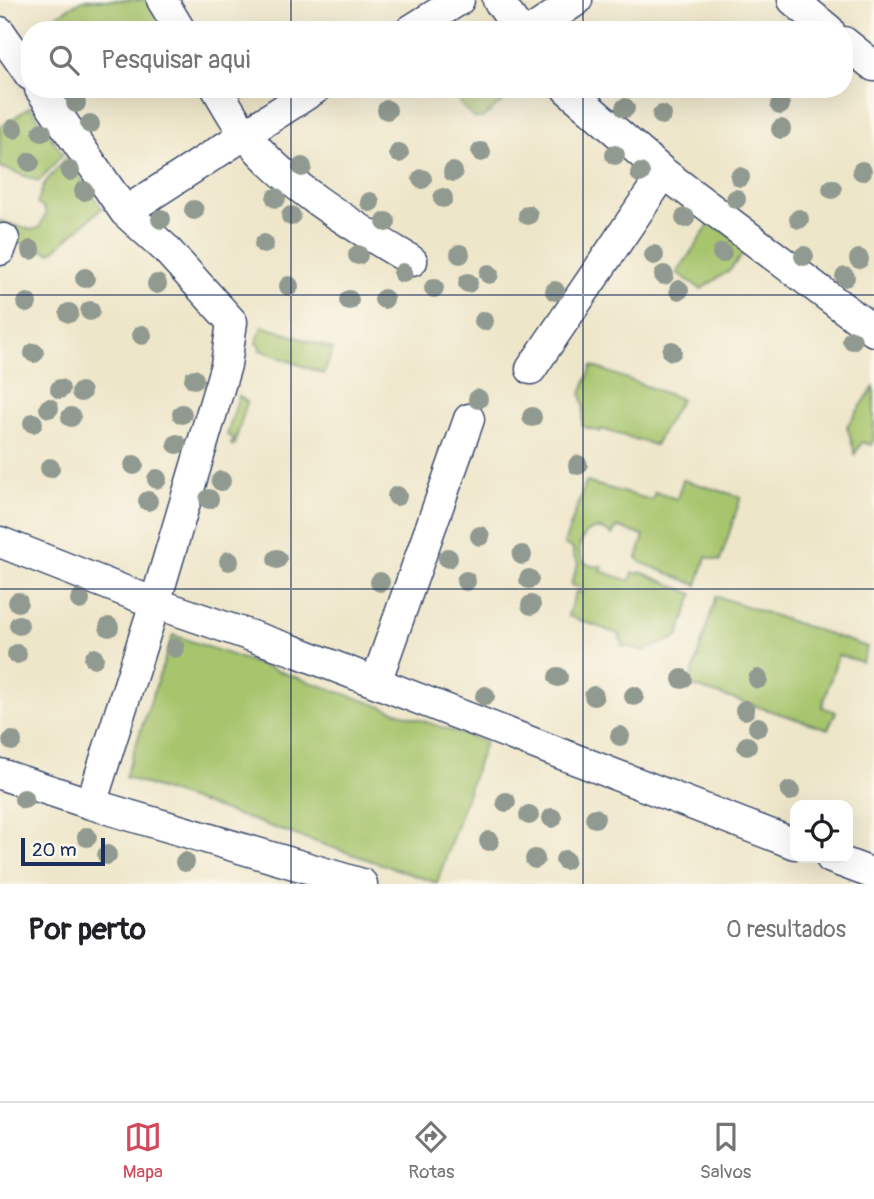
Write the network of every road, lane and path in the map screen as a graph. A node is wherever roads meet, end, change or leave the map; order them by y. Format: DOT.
graph roads {
  1 [pos="162,0"];
  2 [pos="459,0"];
  3 [pos="498,0"];
  4 [pos="577,0"];
  5 [pos="793,0"];
  6 [pos="175,21"];
  7 [pos="425,21"];
  8 [pos="513,21"];
  9 [pos="546,21"];
  10 [pos="818,21"];
  11 [pos="0,32"];
  12 [pos="853,49"];
  13 [pos="21,62"];
  14 [pos="874,66"];
  15 [pos="46,98"];
  16 [pos="223,98"];
  17 [pos="300,98"];
  18 [pos="577,98"];
  19 [pos="244,133"];
  20 [pos="664,173"];
  21 [pos="125,212"];
  22 [pos="412,261"];
  23 [pos="874,331"];
  24 [pos="531,369"];
  25 [pos="469,419"];
  26 [pos="0,542"];
  27 [pos="155,603"];
  28 [pos="376,682"];
  29 [pos="0,774"];
  30 [pos="91,804"];
  31 [pos="790,842"];
  32 [pos="844,863"];
  33 [pos="874,874"];
  34 [pos="362,884"];
  1 -- 6 [label="street"];
  2 -- 7 [label="street"];
  3 -- 8 [label="street"];
  4 -- 9 [label="street"];
  5 -- 10 [label="street"];
  11 -- 13 [label="street"];
  12 -- 14 [label="street"];
  15 -- 21 [label="street"];
  16 -- 19 [label="street"];
  17 -- 19 [label="street"];
  18 -- 20 [label="street"];
  19 -- 21 [label="street"];
  19 -- 22 [label="street"];
  20 -- 23 [label="street"];
  20 -- 24 [label="street"];
  21 -- 27 [label="street"];
  25 -- 28 [label="street"];
  26 -- 27 [label="street"];
  27 -- 28 [label="street"];
  27 -- 30 [label="street"];
  28 -- 31 [label="street"];
  29 -- 30 [label="street"];
  30 -- 34 [label="street"];
  32 -- 33 [label="street"];
}
